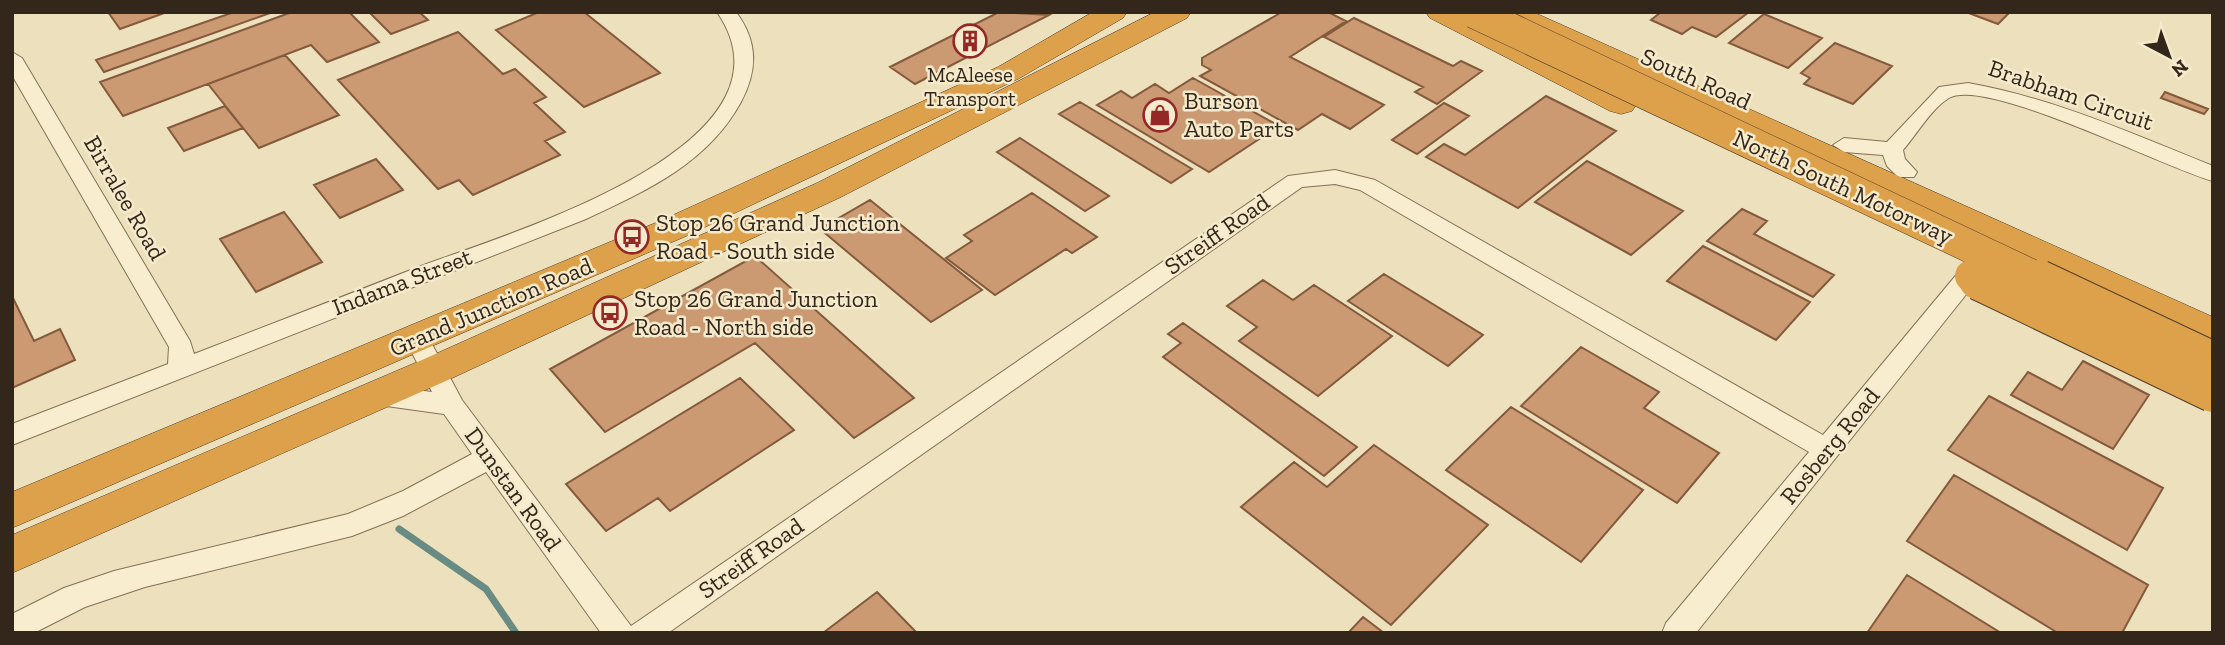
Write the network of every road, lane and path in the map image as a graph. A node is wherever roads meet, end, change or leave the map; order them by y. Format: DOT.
graph roads {
  1 [pos="726,12"];
  2 [pos="1113,12"];
  3 [pos="1177,12"];
  4 [pos="1440,12"];
  5 [pos="1474,12"];
  6 [pos="1510,12"];
  7 [pos="1547,12"];
  8 [pos="12,58"];
  9 [pos="1621,105"];
  10 [pos="1899,160"];
  11 [pos="2213,174"];
  12 [pos="1982,259"];
  13 [pos="2213,310"];
  14 [pos="2213,333"];
  15 [pos="426,355"];
  16 [pos="2213,362"];
  17 [pos="181,368"];
  18 [pos="2213,392"];
  19 [pos="379,395"];
  20 [pos="451,405"];
  21 [pos="12,435"];
  22 [pos="1827,450"];
  23 [pos="490,457"];
  24 [pos="12,511"];
  25 [pos="12,555"];
  26 [pos="12,629"];
  27 [pos="619,633"];
  28 [pos="643,633"];
  29 [pos="1677,633"];
  1 -- 17 [label="street, Indama Street"];
  2 -- 15 [label="highway, Grand Junction Road"];
  3 -- 15 [label="highway, Grand Junction Road"];
  4 -- 9 [label="highway"];
  5 -- 16 [label="highway, North South Motorway, bridge"];
  6 -- 14 [label="highway, North South Motorway"];
  7 -- 10 [label="highway, South Road"];
  8 -- 17 [label="street, Birralee Road"];
  9 -- 18 [label="highway, bridge"];
  10 -- 11 [label="street, Brabham Circuit"];
  10 -- 13 [label="highway, South Road"];
  12 -- 22 [label="street, Rosberg Road"];
  15 -- 19 [label="highway, Grand Junction Road"];
  15 -- 20 [label="street, Dunstan Road"];
  15 -- 24 [label="highway, Grand Junction Road"];
  17 -- 21 [label="street, Indama Street"];
  19 -- 20 [label="street, Grand Junction Road"];
  19 -- 25 [label="highway, Grand Junction Road"];
  20 -- 23 [label="street, Dunstan Road"];
  22 -- 28 [label="street, Streiff Road"];
  22 -- 29 [label="street, Rosberg Road"];
  23 -- 26 [label="street"];
  23 -- 27 [label="street, Dunstan Road"];
}
